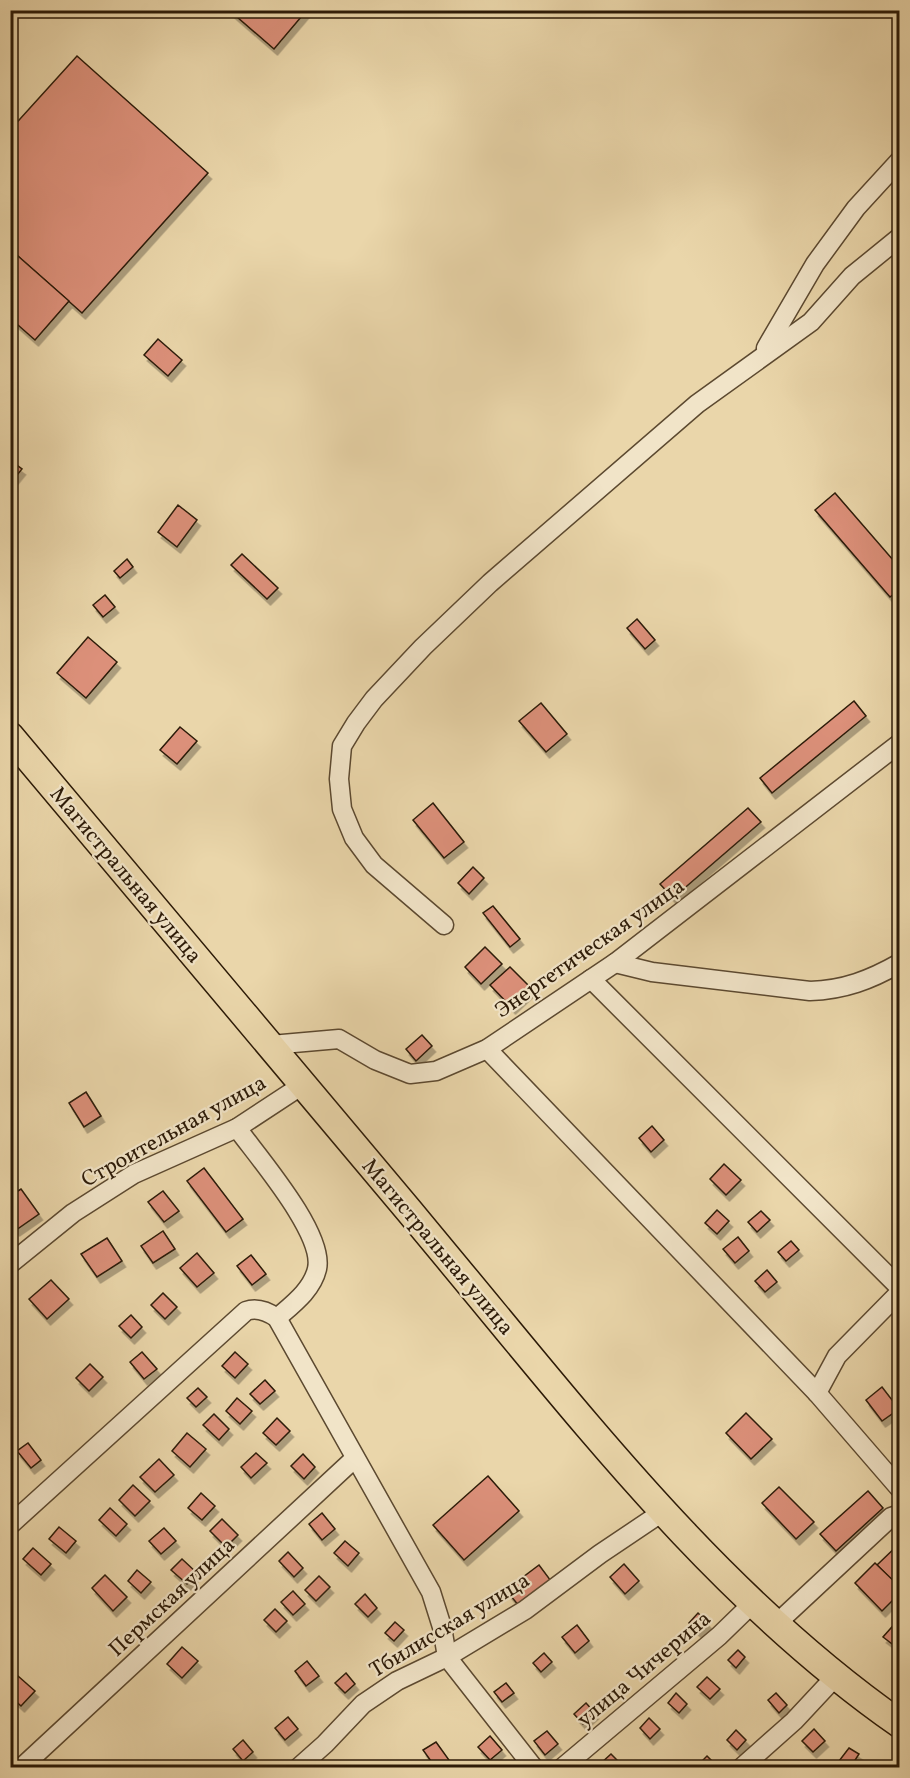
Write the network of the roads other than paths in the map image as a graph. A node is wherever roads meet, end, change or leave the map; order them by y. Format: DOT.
graph roads {
  1 [pos="900,160"];
  2 [pos="900,237"];
  3 [pos="762,354"];
  4 [pos="10,736"];
  5 [pos="899,745"];
  6 [pos="444,925"];
  7 [pos="615,963"];
  8 [pos="900,963"];
  9 [pos="591,980"];
  10 [pos="271,1045"];
  11 [pos="487,1049"];
  12 [pos="304,1084"];
  13 [pos="237,1128"];
  14 [pos="10,1264"];
  15 [pos="900,1290"];
  16 [pos="277,1318"];
  17 [pos="817,1393"];
  18 [pos="354,1459"];
  19 [pos="900,1489"];
  20 [pos="664,1511"];
  21 [pos="900,1514"];
  22 [pos="10,1525"];
  23 [pos="753,1603"];
  24 [pos="775,1625"];
  25 [pos="447,1657"];
  26 [pos="836,1676"];
  27 [pos="900,1724"];
  28 [pos="21,1767"];
  29 [pos="298,1767"];
  30 [pos="534,1767"];
  31 [pos="562,1767"];
  32 [pos="741,1767"];
  1 -- 3 [label="street"];
  2 -- 3 [label="street"];
  3 -- 6 [label="street"];
  4 -- 10 [label="highway, Магистральная улица"];
  5 -- 7 [label="street, Энергетическая улица"];
  7 -- 8 [label="street"];
  7 -- 9 [label="street, Энергетическая улица"];
  9 -- 11 [label="street, Энергетическая улица"];
  9 -- 15 [label="street"];
  10 -- 11 [label="street, Энергетическая улица"];
  10 -- 12 [label="highway, Магистральная улица"];
  11 -- 17 [label="street"];
  12 -- 13 [label="street, Строительная улица"];
  12 -- 20 [label="highway, Магистральная улица"];
  13 -- 14 [label="street, Строительная улица"];
  13 -- 16 [label="street"];
  15 -- 17 [label="street"];
  16 -- 18 [label="street"];
  16 -- 22 [label="street"];
  17 -- 19 [label="street"];
  18 -- 25 [label="street"];
  18 -- 28 [label="street, Пермская улица"];
  20 -- 23 [label="highway, Магистральная улица"];
  20 -- 25 [label="street, Тбилисская улица"];
  21 -- 24 [label="street"];
  23 -- 24 [label="highway, Магистральная улица"];
  23 -- 31 [label="street, улица Чичерина"];
  24 -- 26 [label="highway, Магистральная улица"];
  25 -- 29 [label="street, Тбилисская улица"];
  25 -- 30 [label="street"];
  26 -- 27 [label="highway, Магистральная улица"];
  26 -- 32 [label="street"];
}
